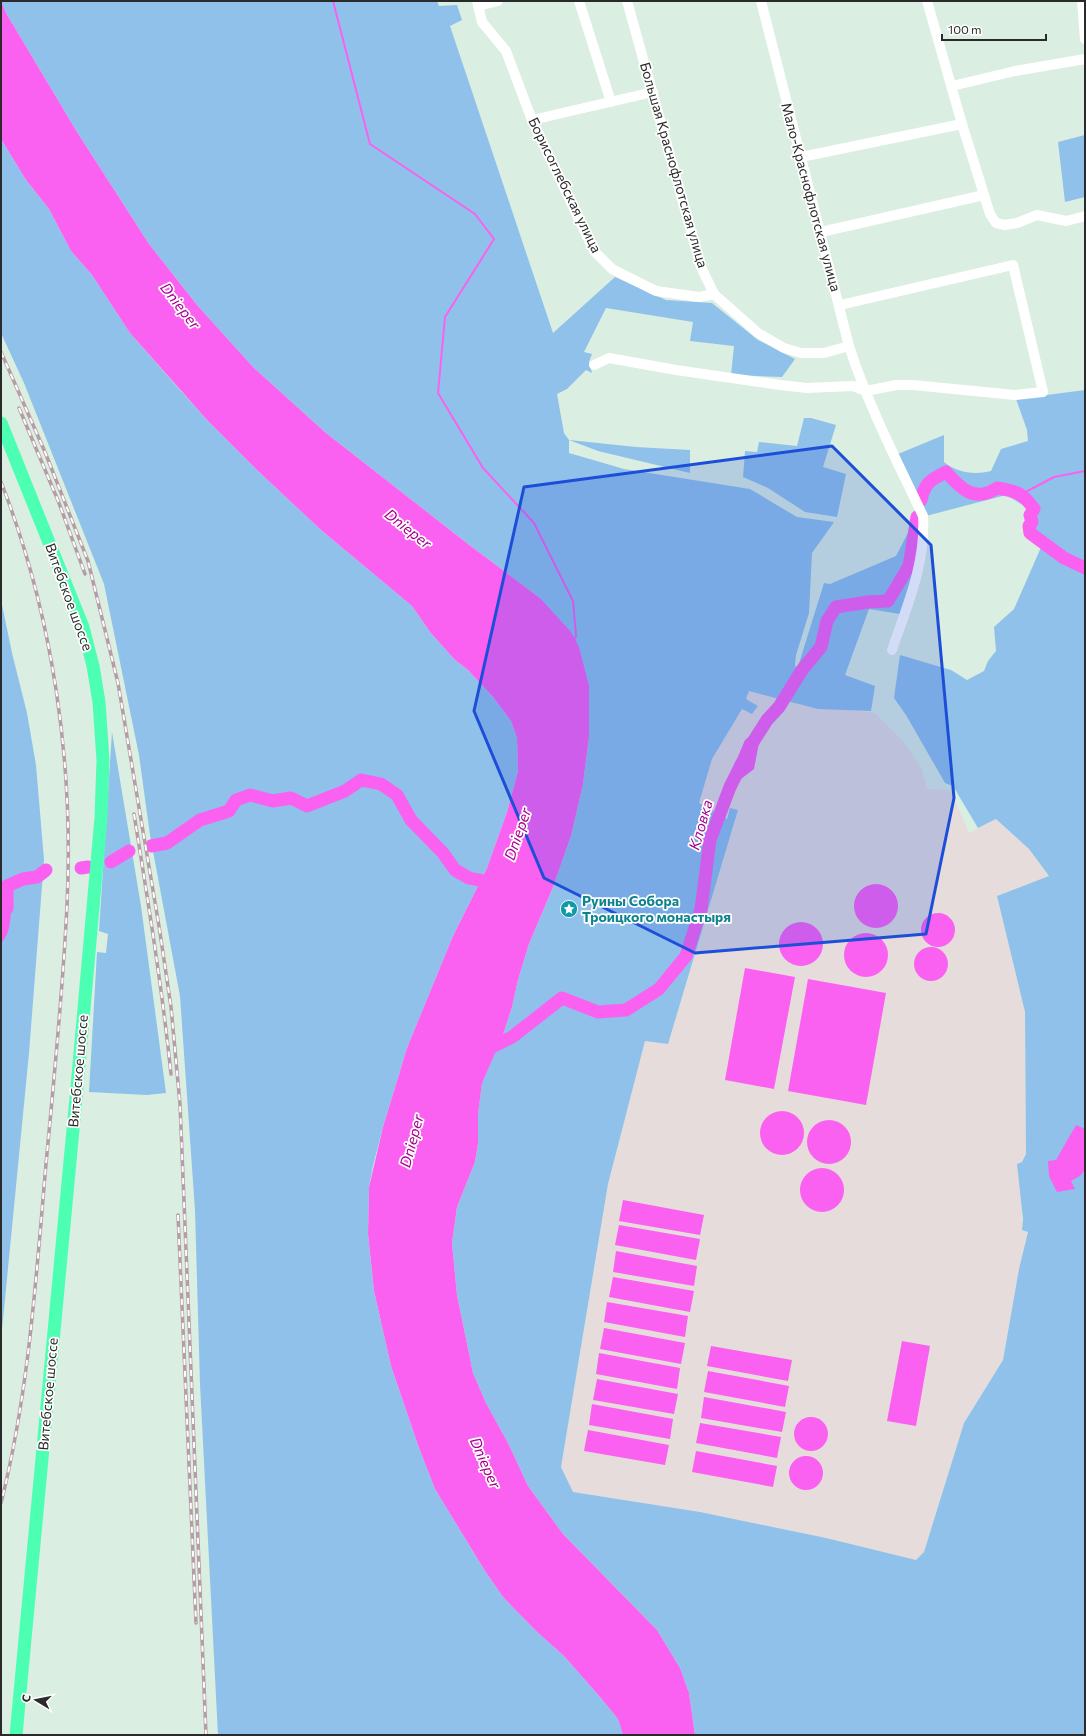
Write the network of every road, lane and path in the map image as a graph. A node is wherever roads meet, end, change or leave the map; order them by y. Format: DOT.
graph roads {
  1 [pos="498,1"];
  2 [pos="579,1"];
  3 [pos="626,1"];
  4 [pos="761,1"];
  5 [pos="927,1"];
  6 [pos="1082,1"];
  7 [pos="478,3"];
  8 [pos="1085,39"];
  9 [pos="1085,59"];
  10 [pos="952,86"];
  11 [pos="653,92"];
  12 [pos="611,102"];
  13 [pos="532,120"];
  14 [pos="962,124"];
  15 [pos="801,157"];
  16 [pos="984,195"];
  17 [pos="1085,216"];
  18 [pos="821,232"];
  19 [pos="714,294"];
  20 [pos="840,305"];
  21 [pos="849,346"];
  22 [pos="594,365"];
  23 [pos="866,391"];
  24 [pos="1,423"];
  25 [pos="892,650"];
  26 [pos="16,1735"];
  1 -- 7 [label="street"];
  2 -- 12 [label="street"];
  3 -- 11 [label="street, Большая Краснофлотская улица"];
  4 -- 15 [label="street, Мало-Краснофлотская улица"];
  5 -- 10 [label="street"];
  6 -- 8 [label="street"];
  7 -- 13 [label="street, Борисоглебская улица"];
  9 -- 10 [label="street"];
  10 -- 14 [label="street"];
  11 -- 12 [label="street"];
  11 -- 19 [label="street, Большая Краснофлотская улица"];
  12 -- 13 [label="street"];
  13 -- 19 [label="street, Борисоглебская улица"];
  14 -- 15 [label="street"];
  14 -- 16 [label="street"];
  15 -- 18 [label="street, Мало-Краснофлотская улица"];
  16 -- 17 [label="street"];
  16 -- 18 [label="street"];
  18 -- 20 [label="street, Мало-Краснофлотская улица"];
  19 -- 21 [label="street, Большая Краснофлотская улица"];
  20 -- 21 [label="street, Мало-Краснофлотская улица"];
  20 -- 23 [label="street"];
  21 -- 23 [label="street, Мало-Краснофлотская улица"];
  22 -- 23 [label="street"];
  23 -- 25 [label="street, Мало-Краснофлотская улица"];
  24 -- 26 [label="main road, Витебское шоссе"];
}
